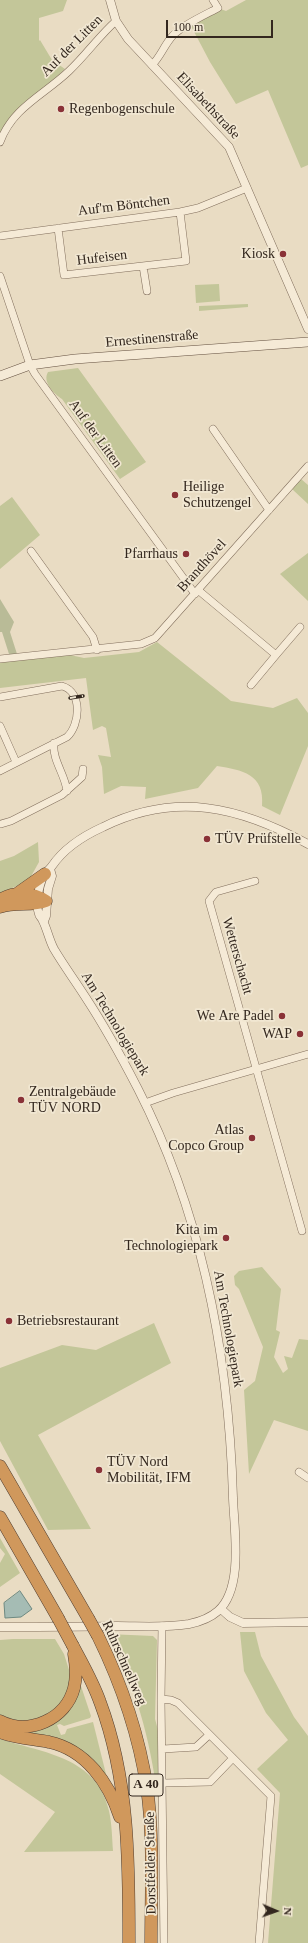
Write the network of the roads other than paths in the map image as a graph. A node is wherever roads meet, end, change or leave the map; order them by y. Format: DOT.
graph roads {
  1 [pos="110,0"];
  2 [pos="213,0"];
  3 [pos="116,21"];
  4 [pos="152,65"];
  5 [pos="0,142"];
  6 [pos="247,188"];
  7 [pos="180,212"];
  8 [pos="58,228"];
  9 [pos="0,236"];
  10 [pos="143,266"];
  11 [pos="0,276"];
  12 [pos="147,291"];
  13 [pos="308,328"];
  14 [pos="308,342"];
  15 [pos="30,365"];
  16 [pos="0,376"];
  17 [pos="213,429"];
  18 [pos="308,466"];
  19 [pos="269,510"];
  20 [pos="31,552"];
  21 [pos="196,592"];
  22 [pos="300,628"];
  23 [pos="97,650"];
  24 [pos="276,655"];
  25 [pos="0,659"];
  26 [pos="251,685"];
  27 [pos="0,697"];
  28 [pos="0,728"];
  29 [pos="54,742"];
  30 [pos="16,762"];
  31 [pos="82,769"];
  32 [pos="0,771"];
  33 [pos="64,776"];
  34 [pos="78,780"];
  35 [pos="67,791"];
  36 [pos="0,825"];
  37 [pos="308,844"];
  38 [pos="47,871"];
  39 [pos="255,881"];
  40 [pos="18,893"];
  41 [pos="0,900"];
  42 [pos="41,900"];
  43 [pos="0,907"];
  44 [pos="308,1054"];
  45 [pos="256,1068"];
  46 [pos="145,1103"];
  47 [pos="302,1231"];
  48 [pos="0,1466"];
  49 [pos="299,1472"];
  50 [pos="308,1478"];
  51 [pos="0,1517"];
  52 [pos="221,1609"];
  53 [pos="308,1622"];
  54 [pos="162,1626"];
  55 [pos="0,1627"];
  56 [pos="73,1646"];
  57 [pos="161,1698"];
  58 [pos="0,1721"];
  59 [pos="0,1732"];
  60 [pos="209,1735"];
  61 [pos="163,1749"];
  62 [pos="233,1758"];
  63 [pos="163,1783"];
  64 [pos="128,1848"];
  65 [pos="129,1943"];
  66 [pos="151,1943"];
  67 [pos="164,1943"];
  68 [pos="258,1943"];
  1 -- 3 [label="street, Elisabethstraße"];
  2 -- 4 [label="street"];
  3 -- 4 [label="street, Elisabethstraße"];
  3 -- 5 [label="street, Auf der Litten"];
  4 -- 6 [label="street, Elisabethstraße"];
  6 -- 7 [label="street, Auf'm Böntchen"];
  6 -- 13 [label="street, Elisabethstraße"];
  7 -- 8 [label="street, Auf'm Böntchen"];
  7 -- 10 [label="street, Hufeisen"];
  8 -- 9 [label="street, Auf'm Böntchen"];
  8 -- 10 [label="street, Hufeisen"];
  10 -- 12 [label="street, Hufeisen"];
  11 -- 15 [label="street, Auf der Litten"];
  14 -- 15 [label="main road, Ernestinenstraße"];
  15 -- 16 [label="main road, Ernestinenstraße"];
  15 -- 21 [label="street, Auf der Litten"];
  17 -- 19 [label="street"];
  18 -- 19 [label="street, Brandhövel"];
  19 -- 21 [label="street, Brandhövel"];
  20 -- 23 [label="street"];
  21 -- 23 [label="street, Brandhövel"];
  21 -- 24 [label="street, Auf der Litten"];
  22 -- 24 [label="street"];
  23 -- 25 [label="street, Brandhövel"];
  24 -- 26 [label="street"];
  27 -- 29 [label="street"];
  28 -- 30 [label="street"];
  29 -- 30 [label="street"];
  29 -- 33 [label="street"];
  30 -- 32 [label="street"];
  31 -- 34 [label="street"];
  33 -- 34 [label="street"];
  33 -- 35 [label="street"];
  34 -- 35 [label="street"];
  35 -- 36 [label="street"];
  37 -- 38 [label="street, Am Technologiepark"];
  38 -- 40 [label="highway"];
  38 -- 42 [label="street, Am Technologiepark"];
  39 -- 45 [label="street, Wetterschacht"];
  40 -- 41 [label="highway"];
  40 -- 42 [label="highway"];
  42 -- 43 [label="highway"];
  42 -- 46 [label="street, Am Technologiepark"];
  44 -- 45 [label="street"];
  45 -- 46 [label="street"];
  45 -- 47 [label="street"];
  46 -- 52 [label="street, Am Technologiepark"];
  48 -- 66 [label="highway, Ruhrschnellweg / A 40, bridge"];
  49 -- 50 [label="street"];
  51 -- 56 [label="highway, A 40, bridge"];
  52 -- 53 [label="street"];
  52 -- 54 [label="street"];
  54 -- 55 [label="street"];
  54 -- 57 [label="street, Dorstfelder Straße"];
  56 -- 58 [label="highway"];
  56 -- 64 [label="highway, A 40"];
  57 -- 60 [label="street"];
  57 -- 61 [label="street, Dorstfelder Straße"];
  59 -- 64 [label="highway"];
  60 -- 61 [label="street"];
  60 -- 62 [label="street"];
  61 -- 63 [label="street, Dorstfelder Straße"];
  62 -- 63 [label="street"];
  62 -- 68 [label="street"];
  63 -- 67 [label="street, Dorstfelder Straße"];
  64 -- 65 [label="highway, A 40"];
}
